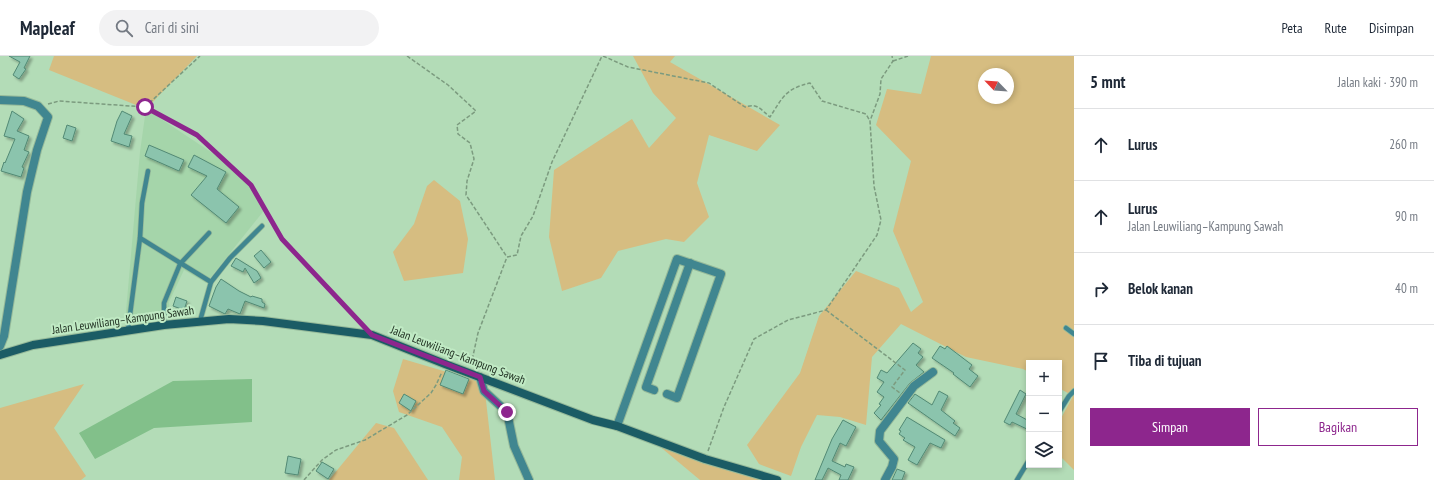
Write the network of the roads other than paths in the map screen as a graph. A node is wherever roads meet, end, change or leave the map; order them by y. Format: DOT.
graph roads {
  1 [pos="0,100"];
  2 [pos="148,171"];
  3 [pos="262,226"];
  4 [pos="209,233"];
  5 [pos="140,238"];
  6 [pos="690,263"];
  7 [pos="180,264"];
  8 [pos="211,282"];
  9 [pos="200,321"];
  10 [pos="164,325"];
  11 [pos="1066,328"];
  12 [pos="128,330"];
  13 [pos="1074,334"];
  14 [pos="2,335"];
  15 [pos="0,346"];
  16 [pos="0,355"];
  17 [pos="933,372"];
  18 [pos="480,377"];
  19 [pos="654,390"];
  20 [pos="1074,391"];
  21 [pos="667,394"];
  22 [pos="1062,407"];
  23 [pos="617,426"];
  24 [pos="1026,465"];
  25 [pos="529,480"];
  26 [pos="777,480"];
  27 [pos="884,480"];
  28 [pos="1017,480"];
  1 -- 14 [label="street"];
  2 -- 5 [label="lane"];
  3 -- 8 [label="lane"];
  4 -- 7 [label="lane"];
  5 -- 7 [label="lane"];
  5 -- 12 [label="lane"];
  6 -- 19 [label="street"];
  6 -- 21 [label="street"];
  6 -- 23 [label="street"];
  7 -- 8 [label="lane"];
  7 -- 10 [label="lane"];
  8 -- 9 [label="lane"];
  9 -- 10 [label="main road, Jalan Leuwiliang–Kampung Sawah"];
  9 -- 18 [label="main road, Jalan Leuwiliang–Kampung Sawah"];
  10 -- 12 [label="main road, Jalan Leuwiliang–Kampung Sawah"];
  11 -- 13 [label="lane"];
  12 -- 16 [label="main road, Jalan Leuwiliang–Kampung Sawah"];
  14 -- 15 [label="street"];
  17 -- 27 [label="street"];
  18 -- 23 [label="main road, Jalan Leuwiliang–Kampung Sawah"];
  18 -- 25 [label="street"];
  20 -- 22 [label="lane"];
  23 -- 26 [label="main road, Jalan Leuwiliang–Kampung Sawah"];
  24 -- 28 [label="lane"];
}
